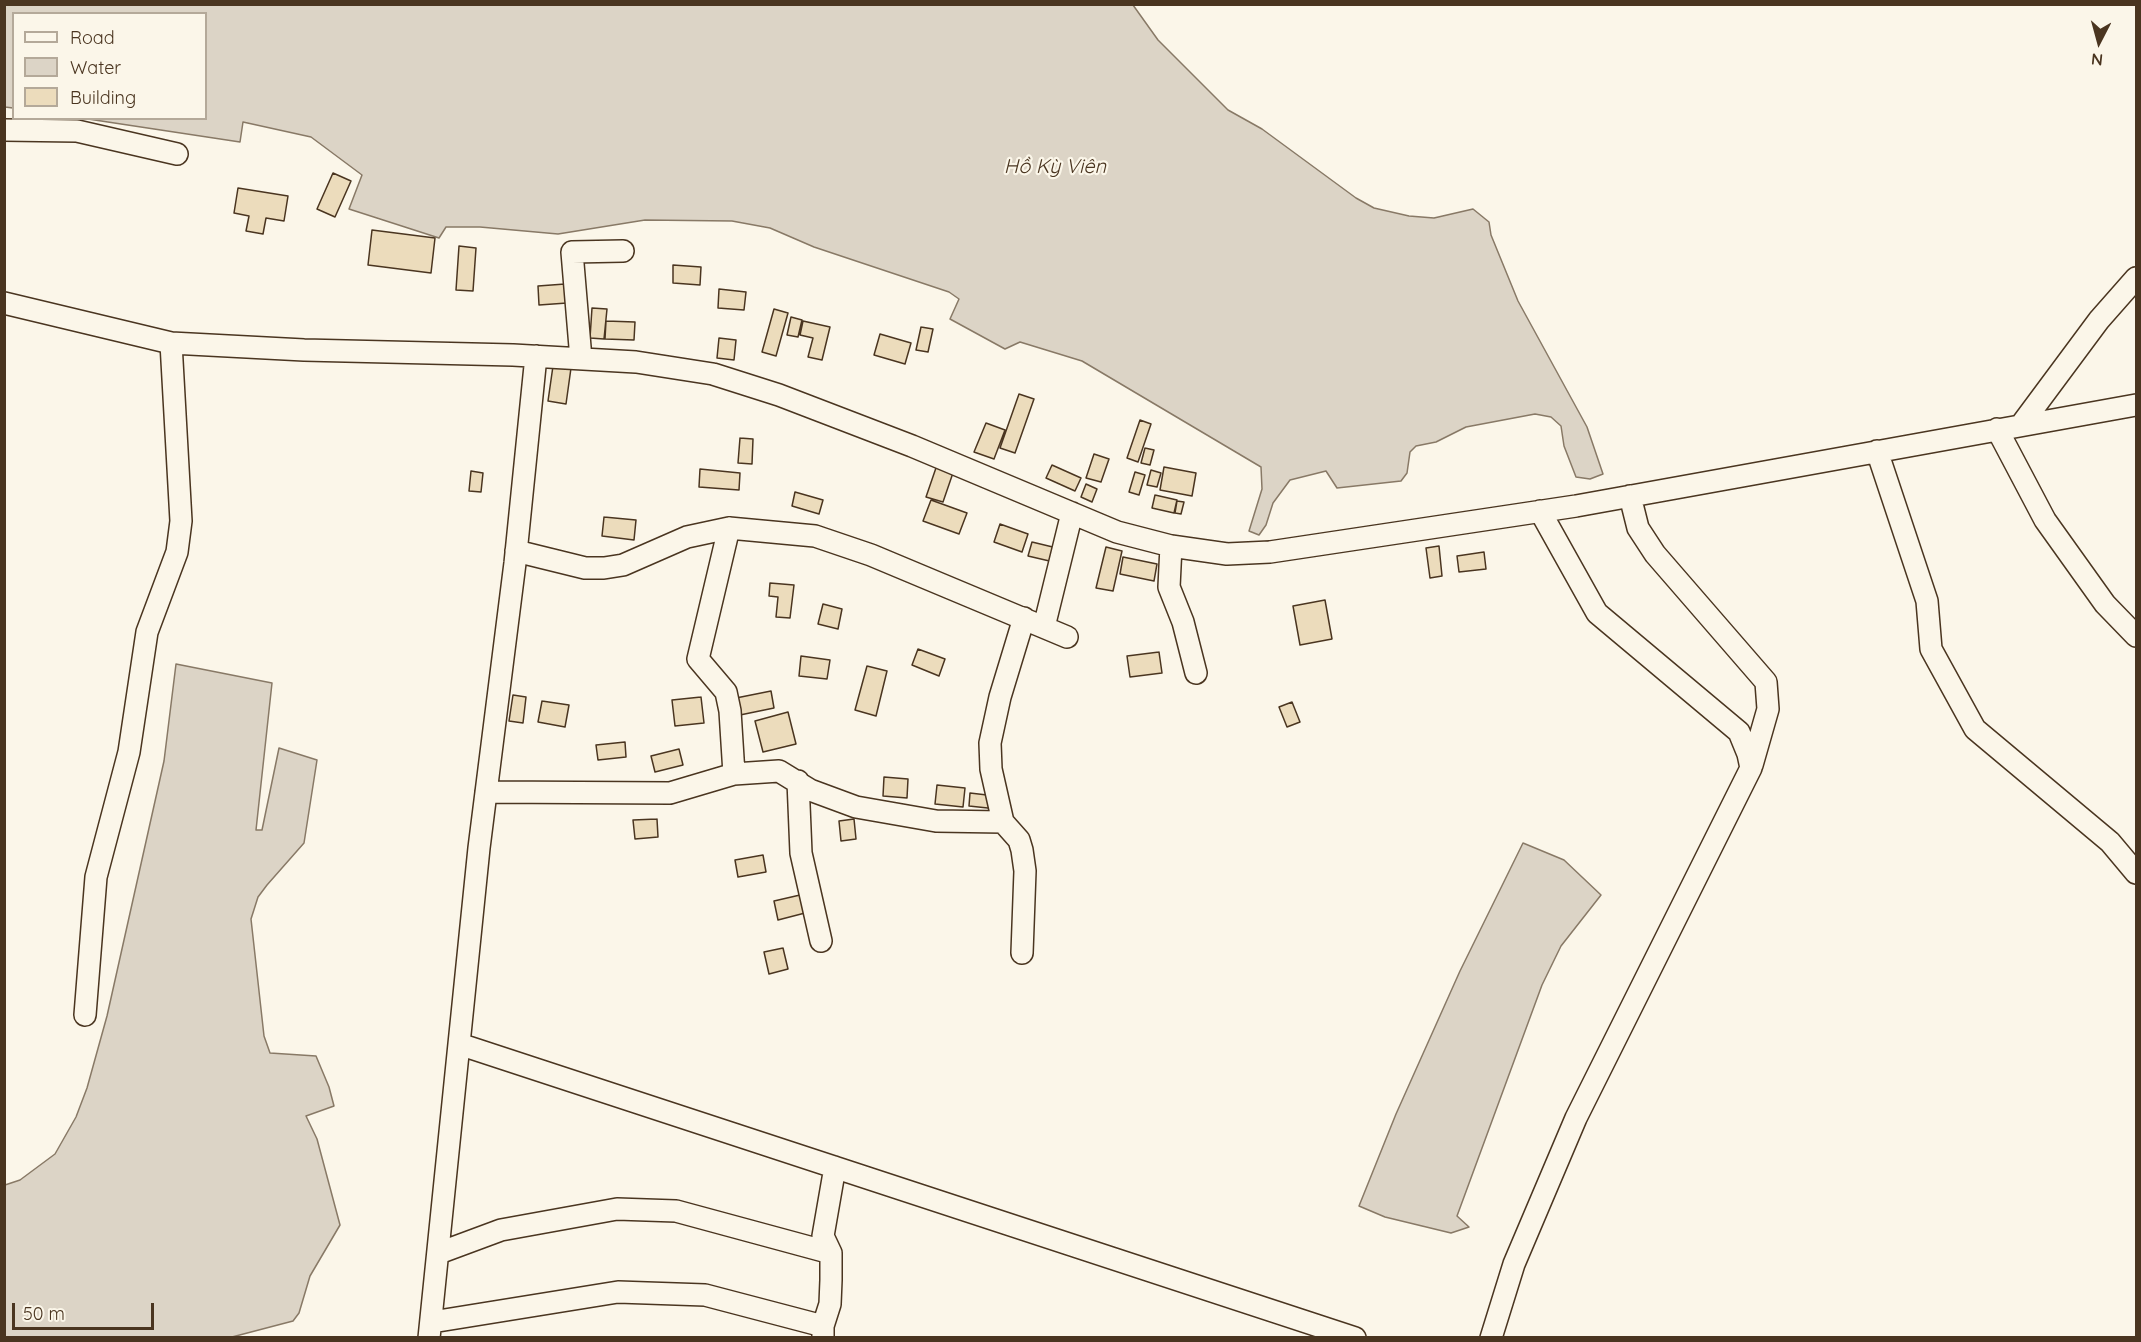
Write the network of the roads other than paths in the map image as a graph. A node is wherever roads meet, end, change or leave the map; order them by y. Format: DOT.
graph roads {
  1 [pos="4,130"];
  2 [pos="177,154"];
  3 [pos="623,251"];
  4 [pos="2136,278"];
  5 [pos="4,303"];
  6 [pos="171,343"];
  7 [pos="536,356"];
  8 [pos="581,359"];
  9 [pos="2136,405"];
  10 [pos="2021,425"];
  11 [pos="1997,429"];
  12 [pos="1877,451"];
  13 [pos="1630,496"];
  14 [pos="1540,511"];
  15 [pos="1072,513"];
  16 [pos="729,528"];
  17 [pos="1171,546"];
  18 [pos="516,551"];
  19 [pos="1024,618"];
  20 [pos="1044,627"];
  21 [pos="2136,636"];
  22 [pos="1067,637"];
  23 [pos="1196,673"];
  24 [pos="1751,768"];
  25 [pos="734,774"];
  26 [pos="798,781"];
  27 [pos="486,792"];
  28 [pos="1003,822"];
  29 [pos="2136,873"];
  30 [pos="821,941"];
  31 [pos="1022,953"];
  32 [pos="85,1015"];
  33 [pos="459,1044"];
  34 [pos="835,1167"];
  35 [pos="439,1252"];
  36 [pos="831,1253"];
  37 [pos="430,1330"];
  38 [pos="823,1332"];
  39 [pos="1355,1338"];
  40 [pos="1491,1338"];
  1 -- 2 [label="street"];
  3 -- 8 [label="street"];
  4 -- 10 [label="street"];
  5 -- 6 [label="street"];
  6 -- 7 [label="street"];
  6 -- 32 [label="street"];
  7 -- 8 [label="street"];
  7 -- 18 [label="street"];
  8 -- 15 [label="street"];
  9 -- 10 [label="street"];
  10 -- 11 [label="street"];
  11 -- 12 [label="street"];
  11 -- 21 [label="street"];
  12 -- 13 [label="street"];
  12 -- 29 [label="street"];
  13 -- 14 [label="street"];
  13 -- 24 [label="street"];
  14 -- 17 [label="street"];
  14 -- 24 [label="street"];
  15 -- 17 [label="street"];
  15 -- 20 [label="street"];
  16 -- 18 [label="street"];
  16 -- 19 [label="street"];
  16 -- 25 [label="street"];
  17 -- 23 [label="street"];
  18 -- 27 [label="street"];
  19 -- 20 [label="street"];
  19 -- 28 [label="street"];
  20 -- 22 [label="street"];
  24 -- 40 [label="street"];
  25 -- 26 [label="street"];
  25 -- 27 [label="street"];
  26 -- 28 [label="street"];
  26 -- 30 [label="street"];
  27 -- 33 [label="street"];
  28 -- 31 [label="street"];
  33 -- 34 [label="street"];
  33 -- 35 [label="street"];
  34 -- 36 [label="street"];
  34 -- 39 [label="street"];
  35 -- 36 [label="street"];
  35 -- 37 [label="street"];
  36 -- 38 [label="street"];
  37 -- 38 [label="street"];
}
